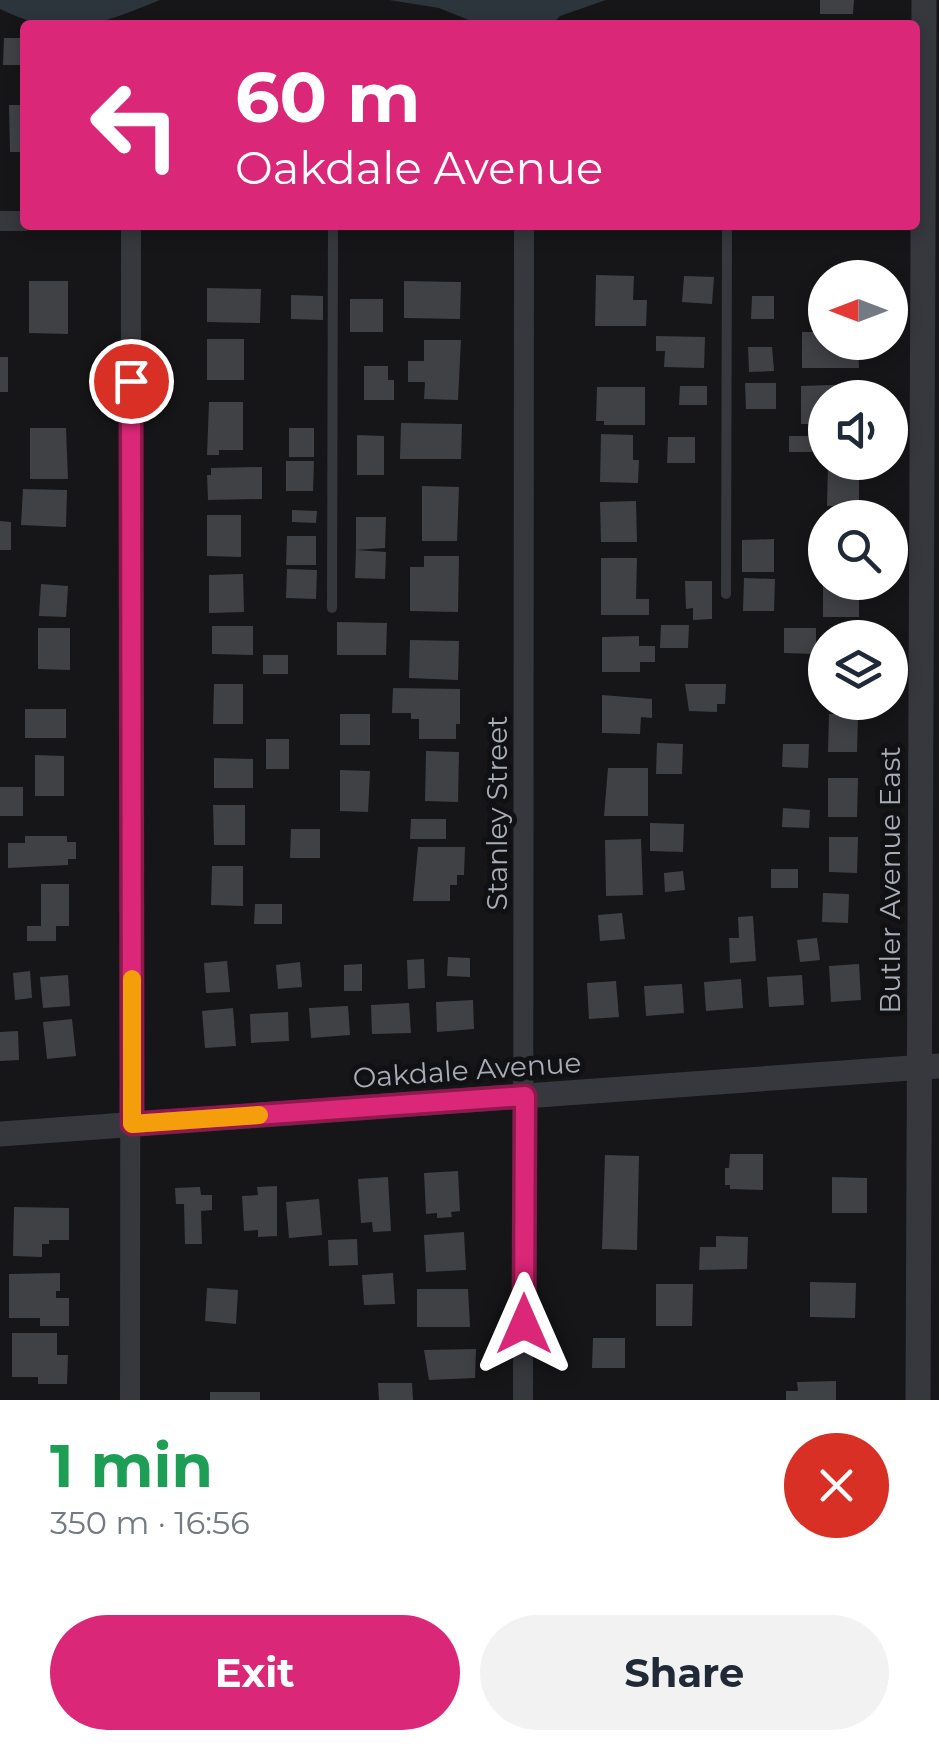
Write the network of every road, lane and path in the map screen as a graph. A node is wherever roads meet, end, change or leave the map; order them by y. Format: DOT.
graph roads {
  1 [pos="924,0"];
  2 [pos="920,178"];
  3 [pos="131,230"];
  4 [pos="334,230"];
  5 [pos="524,230"];
  6 [pos="727,230"];
  7 [pos="919,230"];
  8 [pos="726,594"];
  9 [pos="332,608"];
  10 [pos="929,1066"];
  11 [pos="525,1096"];
  12 [pos="132,1124"];
  13 [pos="0,1134"];
  14 [pos="130,1400"];
  15 [pos="523,1400"];
  16 [pos="918,1400"];
  1 -- 2 [label="street, Butler Avenue East"];
  3 -- 12 [label="street"];
  4 -- 9 [label="lane"];
  5 -- 11 [label="street, Stanley Street"];
  6 -- 8 [label="lane"];
  7 -- 10 [label="street, Butler Avenue East"];
  10 -- 11 [label="street, Oakdale Avenue"];
  10 -- 16 [label="street, Butler Avenue East"];
  11 -- 12 [label="street, Oakdale Avenue"];
  11 -- 15 [label="street, Stanley Street"];
  12 -- 13 [label="street, Oakdale Avenue"];
  12 -- 14 [label="street"];
}
